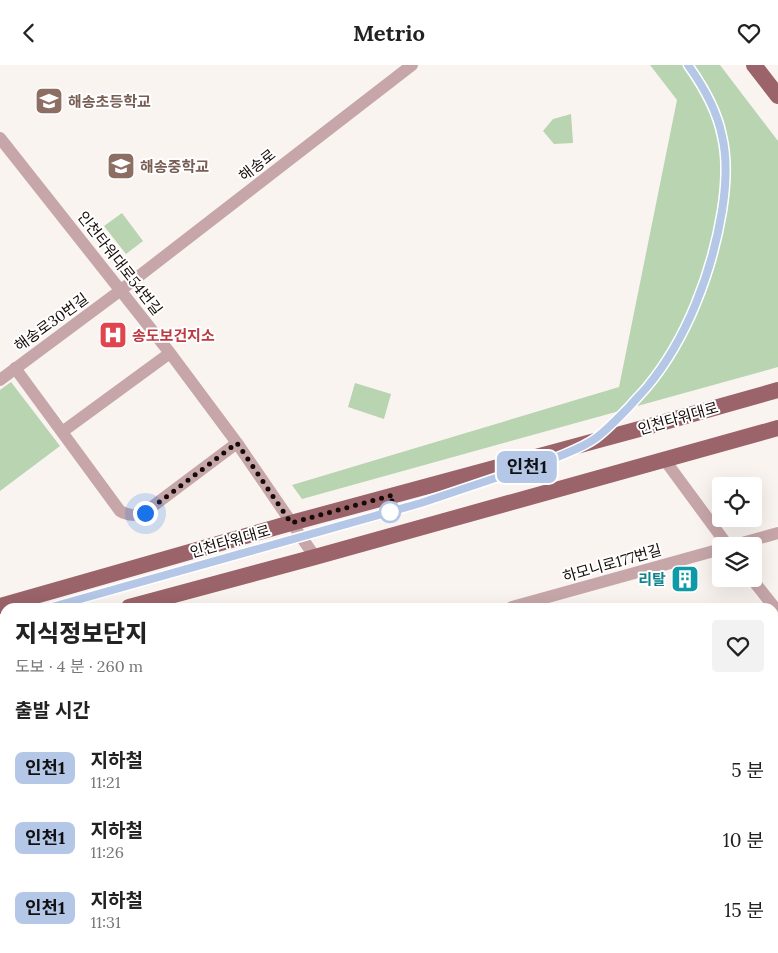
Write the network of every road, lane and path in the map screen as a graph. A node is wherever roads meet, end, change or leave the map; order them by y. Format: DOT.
graph roads {
  1 [pos="412,65"];
  2 [pos="754,65"];
  3 [pos="778,96"];
  4 [pos="0,138"];
  5 [pos="121,290"];
  6 [pos="170,353"];
  7 [pos="15,368"];
  8 [pos="0,380"];
  9 [pos="778,389"];
  10 [pos="778,427"];
  11 [pos="62,432"];
  12 [pos="237,443"];
  13 [pos="664,459"];
  14 [pos="291,523"];
  15 [pos="778,533"];
  16 [pos="722,537"];
  17 [pos="762,537"];
  18 [pos="712,551"];
  19 [pos="315,557"];
  20 [pos="758,587"];
  21 [pos="11,603"];
  22 [pos="144,603"];
  23 [pos="526,603"];
  24 [pos="771,603"];
  1 -- 5 [label="street, 해송로"];
  2 -- 3 [label="main road"];
  4 -- 5 [label="street, 인천타워대로54번길"];
  5 -- 6 [label="street, 인천타워대로54번길"];
  5 -- 7 [label="street, 해송로30번길"];
  6 -- 11 [label="street"];
  6 -- 12 [label="street, 인천타워대로54번길"];
  7 -- 8 [label="street, 해송로30번길"];
  7 -- 11 [label="street"];
  9 -- 14 [label="main road, 인천타워대로"];
  10 -- 13 [label="main road"];
  11 -- 12 [label="street"];
  12 -- 14 [label="street, 인천타워대로54번길"];
  13 -- 16 [label="street"];
  13 -- 19 [label="main road"];
  14 -- 19 [label="street, 인천타워대로54번길"];
  14 -- 21 [label="main road, 인천타워대로"];
  15 -- 17 [label="street"];
  18 -- 23 [label="street, 하모니로177번길"];
  19 -- 22 [label="main road"];
  20 -- 24 [label="street"];
}
